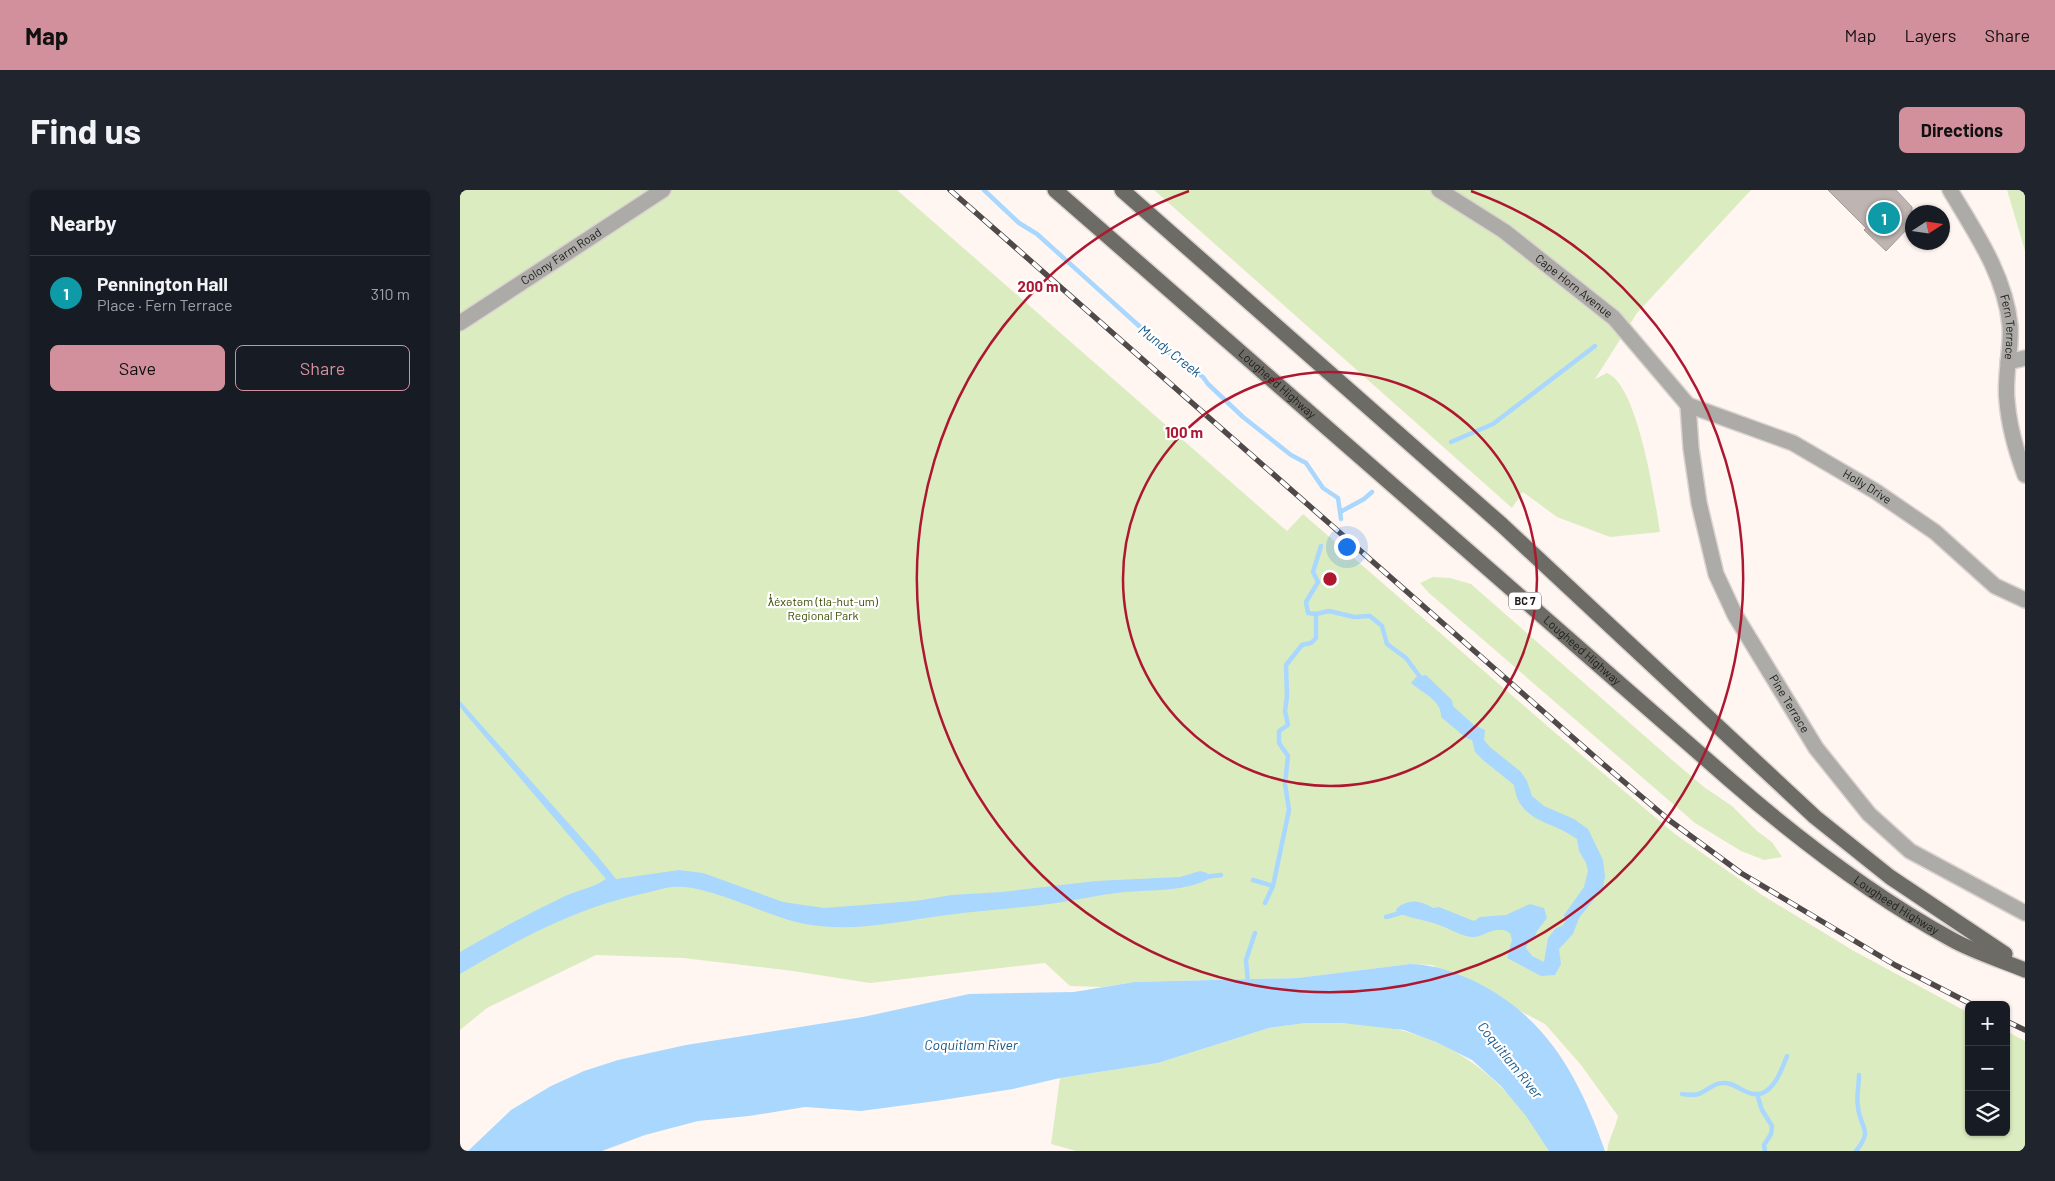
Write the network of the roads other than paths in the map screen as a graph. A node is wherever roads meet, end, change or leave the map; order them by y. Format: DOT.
graph roads {
  1 [pos="663,190"];
  2 [pos="1056,190"];
  3 [pos="1112,190"];
  4 [pos="1122,190"];
  5 [pos="1439,190"];
  6 [pos="1950,190"];
  7 [pos="1171,233"];
  8 [pos="460,323"];
  9 [pos="2025,358"];
  10 [pos="2008,362"];
  11 [pos="1688,405"];
  12 [pos="2025,475"];
  13 [pos="2025,600"];
  14 [pos="2025,913"];
  15 [pos="2025,968"];
  1 -- 8 [label="street, Colony Farm Road"];
  2 -- 15 [label="main road, Lougheed Highway / BC 7"];
  3 -- 7 [label="main road"];
  4 -- 7 [label="main road, Lougheed Highway / BC 7"];
  5 -- 11 [label="street, Cape Horn Avenue"];
  6 -- 10 [label="street, Fern Terrace"];
  7 -- 15 [label="main road, Lougheed Highway / BC 7"];
  9 -- 10 [label="street"];
  10 -- 12 [label="street, Fern Terrace"];
  11 -- 13 [label="street, Holly Drive"];
  11 -- 14 [label="street, Pine Terrace"];
}
